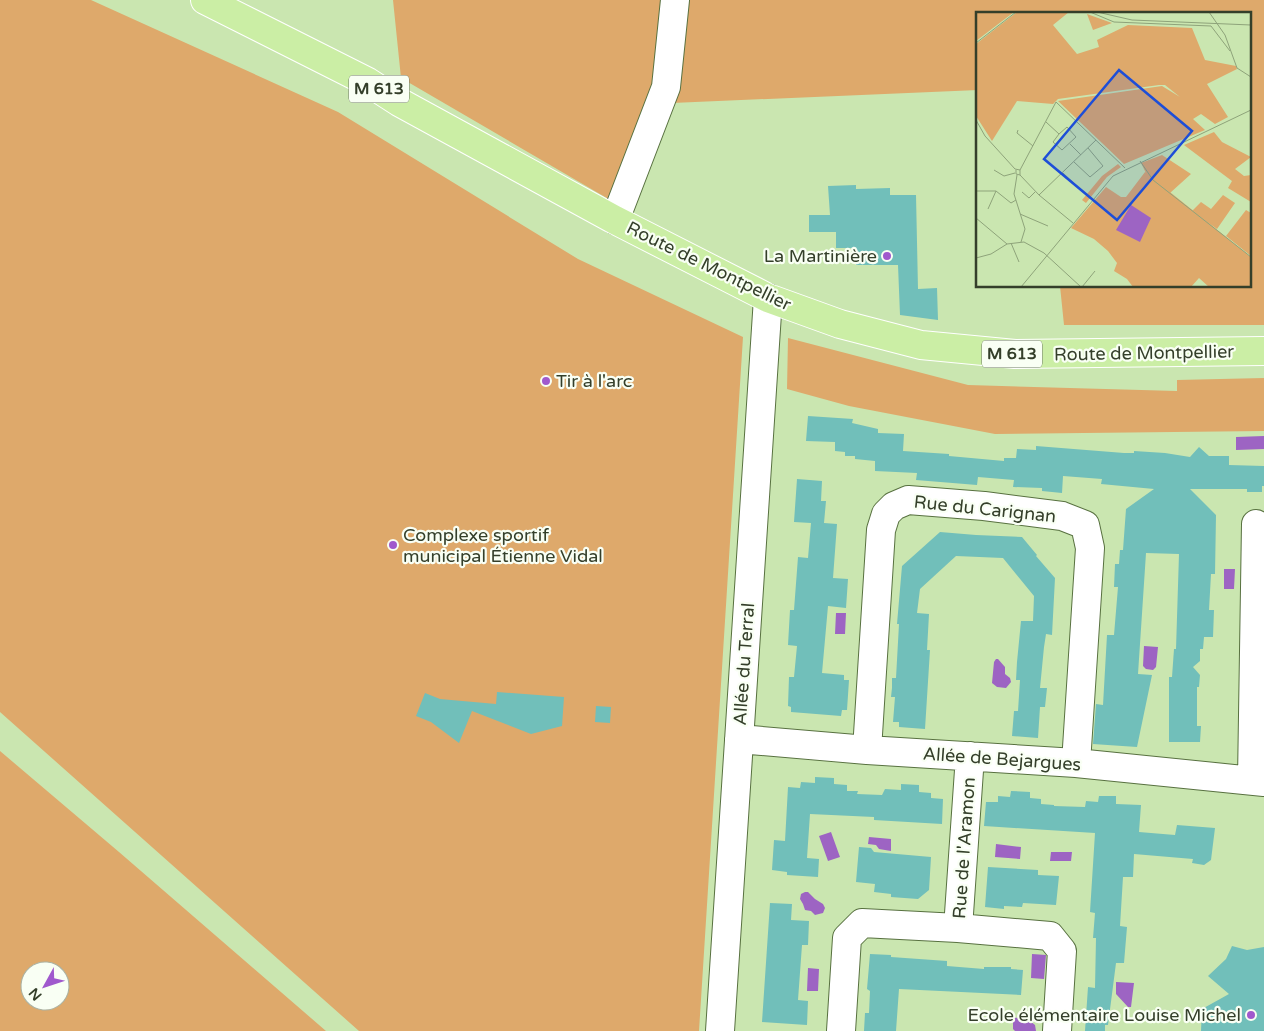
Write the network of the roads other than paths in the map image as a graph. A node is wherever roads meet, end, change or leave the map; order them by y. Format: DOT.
graph roads {
  1 [pos="206,0"];
  2 [pos="675,0"];
  3 [pos="615,220"];
  4 [pos="768,298"];
  5 [pos="1264,351"];
  6 [pos="1256,524"];
  7 [pos="739,739"];
  8 [pos="867,750"];
  9 [pos="970,756"];
  10 [pos="1076,763"];
  11 [pos="1258,781"];
  12 [pos="958,928"];
  13 [pos="720,1031"];
  14 [pos="841,1031"];
  15 [pos="1057,1031"];
  1 -- 3 [label="main road, Route de Montpellier / M 613"];
  2 -- 3 [label="street"];
  3 -- 4 [label="main road, Route de Montpellier / M 613"];
  4 -- 5 [label="main road, Route de Montpellier / M 613"];
  4 -- 7 [label="street, Allée du Terral"];
  6 -- 11 [label="street"];
  7 -- 8 [label="street, Allée de Bejargues"];
  7 -- 13 [label="street, Allée du Terral"];
  8 -- 9 [label="street, Allée de Bejargues"];
  8 -- 10 [label="street, Rue du Carignan"];
  9 -- 10 [label="street, Allée de Bejargues"];
  9 -- 12 [label="street, Rue de l'Aramon"];
  10 -- 11 [label="street, Allée de Bejargues"];
  12 -- 14 [label="street"];
  12 -- 15 [label="street, Rue de l'Aramon"];
}
